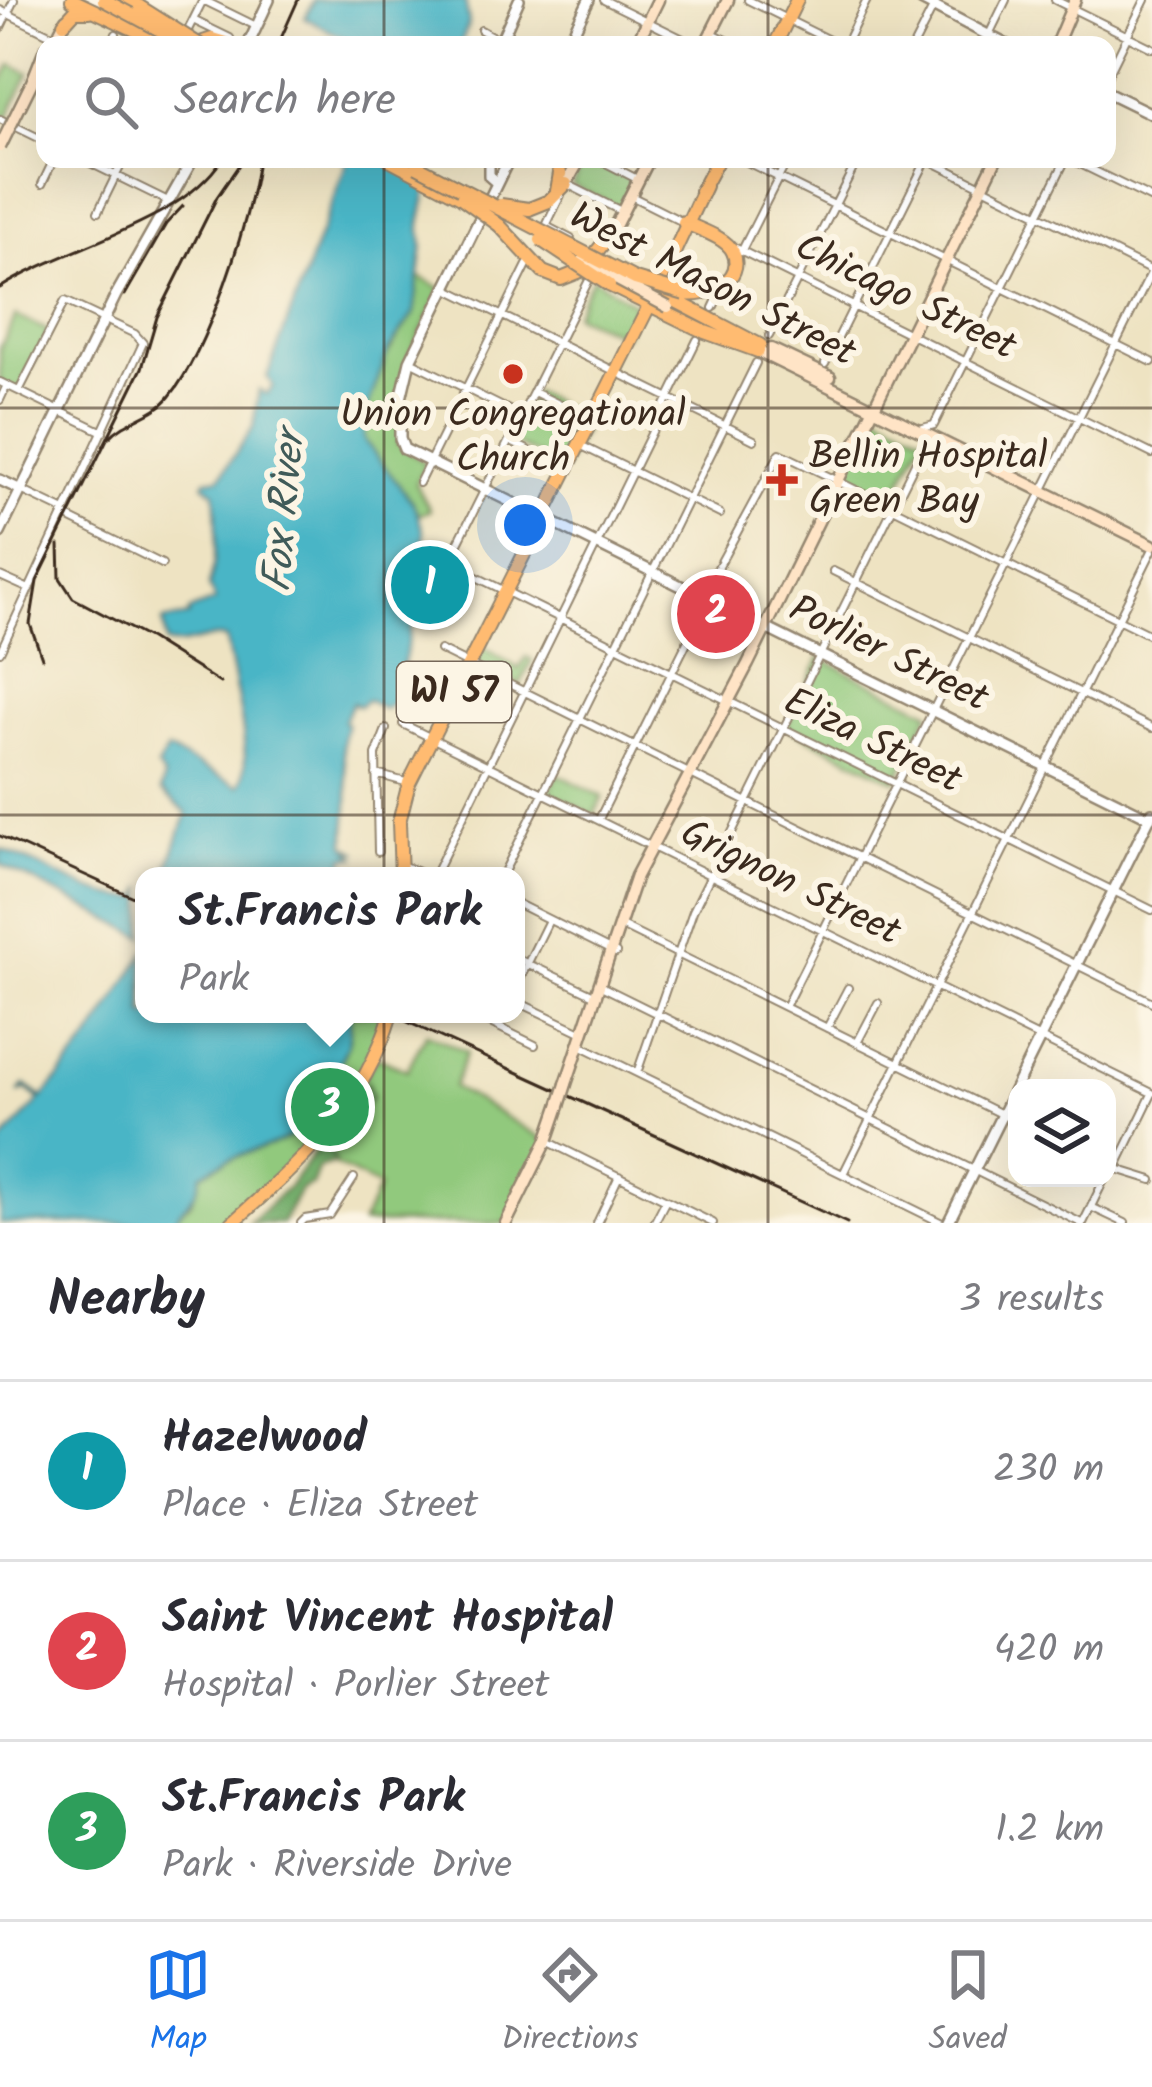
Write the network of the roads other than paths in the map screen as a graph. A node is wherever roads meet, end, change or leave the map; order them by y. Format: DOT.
graph roads {
  1 [pos="14,0"];
  2 [pos="72,0"];
  3 [pos="203,0"];
  4 [pos="269,0"];
  5 [pos="519,0"];
  6 [pos="589,0"];
  7 [pos="604,0"];
  8 [pos="658,0"];
  9 [pos="728,0"];
  10 [pos="748,0"];
  11 [pos="797,0"];
  12 [pos="867,0"];
  13 [pos="921,0"];
  14 [pos="1006,0"];
  15 [pos="1055,0"];
  16 [pos="1145,0"];
  17 [pos="935,3"];
  18 [pos="98,4"];
  19 [pos="134,4"];
  20 [pos="1072,6"];
  21 [pos="4,12"];
  22 [pos="193,20"];
  23 [pos="788,20"];
  24 [pos="647,21"];
  25 [pos="64,23"];
  26 [pos="256,27"];
  27 [pos="0,29"];
  28 [pos="481,30"];
  29 [pos="989,34"];
  30 [pos="42,36"];
  31 [pos="54,36"];
  32 [pos="55,36"];
  33 [pos="147,36"];
  34 [pos="172,36"];
  35 [pos="180,36"];
  36 [pos="192,36"];
  37 [pos="221,36"];
  38 [pos="251,36"];
  39 [pos="491,36"];
  40 [pos="506,36"];
  41 [pos="571,36"];
  42 [pos="640,36"];
  43 [pos="677,36"];
  44 [pos="710,36"];
  45 [pos="780,36"];
  46 [pos="823,36"];
  47 [pos="847,36"];
  48 [pos="918,36"];
  49 [pos="992,36"];
  50 [pos="994,36"];
  51 [pos="1057,36"];
  52 [pos="1127,36"];
  53 [pos="1152,48"];
  54 [pos="1116,58"];
  55 [pos="36,74"];
  56 [pos="36,76"];
  57 [pos="32,82"];
  58 [pos="1116,96"];
  59 [pos="1152,114"];
  60 [pos="0,119"];
  61 [pos="36,137"];
  62 [pos="0,146"];
  63 [pos="50,168"];
  64 [pos="100,168"];
  65 [pos="120,168"];
  66 [pos="186,168"];
  67 [pos="406,168"];
  68 [pos="421,168"];
  69 [pos="421,168"];
  70 [pos="488,168"];
  71 [pos="504,168"];
  72 [pos="558,168"];
  73 [pos="575,168"];
  74 [pos="616,168"];
  75 [pos="645,168"];
  76 [pos="714,168"];
  77 [pos="759,168"];
  78 [pos="784,168"];
  79 [pos="854,168"];
  80 [pos="922,168"];
  81 [pos="945,168"];
  82 [pos="992,168"];
  83 [pos="1063,168"];
  84 [pos="1086,168"];
  85 [pos="116,176"];
  86 [pos="779,178"];
  87 [pos="639,180"];
  88 [pos="497,183"];
  89 [pos="42,184"];
  90 [pos="982,187"];
  91 [pos="563,191"];
  92 [pos="631,196"];
  93 [pos="461,197"];
  94 [pos="1152,200"];
  95 [pos="170,202"];
  96 [pos="488,202"];
  97 [pos="835,205"];
  98 [pos="98,212"];
  99 [pos="622,212"];
  100 [pos="1039,214"];
  101 [pos="686,223"];
  102 [pos="890,233"];
  103 [pos="611,234"];
  104 [pos="548,236"];
  105 [pos="571,239"];
  106 [pos="725,243"];
  107 [pos="742,250"];
  108 [pos="946,260"];
  109 [pos="526,265"];
  110 [pos="1152,271"];
  111 [pos="731,272"];
  112 [pos="798,279"];
  113 [pos="656,285"];
  114 [pos="446,288"];
  115 [pos="1002,288"];
  116 [pos="687,300"];
  117 [pos="646,305"];
  118 [pos="854,306"];
  119 [pos="713,308"];
  120 [pos="502,315"];
  121 [pos="104,319"];
  122 [pos="909,334"];
  123 [pos="697,340"];
  124 [pos="558,343"];
  125 [pos="1115,344"];
  126 [pos="761,349"];
  127 [pos="410,361"];
  128 [pos="966,362"];
  129 [pos="1152,362"];
  130 [pos="825,364"];
  131 [pos="613,370"];
  132 [pos="4,383"];
  133 [pos="466,388"];
  134 [pos="19,391"];
  135 [pos="534,392"];
  136 [pos="669,398"];
  137 [pos="0,400"];
  138 [pos="875,404"];
  139 [pos="60,411"];
  140 [pos="521,416"];
  141 [pos="1079,418"];
  142 [pos="589,419"];
  143 [pos="725,425"];
  144 [pos="928,429"];
  145 [pos="103,432"];
  146 [pos="754,440"];
  147 [pos="509,441"];
  148 [pos="577,444"];
  149 [pos="1152,454"];
  150 [pos="429,462"];
  151 [pos="565,468"];
  152 [pos="633,471"];
  153 [pos="0,480"];
  154 [pos="836,480"];
  155 [pos="419,483"];
  156 [pos="21,490"];
  157 [pos="485,490"];
  158 [pos="1042,491"];
  159 [pos="689,499"];
  160 [pos="893,508"];
  161 [pos="64,513"];
  162 [pos="720,514"];
  163 [pos="541,517"];
  164 [pos="0,532"];
  165 [pos="596,545"];
  166 [pos="1152,548"];
  167 [pos="438,558"];
  168 [pos="448,563"];
  169 [pos="162,564"];
  170 [pos="1005,564"];
  171 [pos="833,571"];
  172 [pos="652,572"];
  173 [pos="0,576"];
  174 [pos="856,581"];
  175 [pos="28,589"];
  176 [pos="504,590"];
  177 [pos="705,598"];
  178 [pos="560,618"];
  179 [pos="1118,620"];
  180 [pos="763,627"];
  181 [pos="1152,636"];
  182 [pos="970,637"];
  183 [pos="616,646"];
  184 [pos="440,650"];
  185 [pos="0,652"];
  186 [pos="820,655"];
  187 [pos="468,664"];
  188 [pos="672,673"];
  189 [pos="524,692"];
  190 [pos="1082,693"];
  191 [pos="728,700"];
  192 [pos="933,711"];
  193 [pos="579,719"];
  194 [pos="403,724"];
  195 [pos="386,728"];
  196 [pos="784,728"];
  197 [pos="1152,728"];
  198 [pos="431,737"];
  199 [pos="635,746"];
  200 [pos="488,765"];
  201 [pos="1045,766"];
  202 [pos="376,774"];
  203 [pos="691,774"];
  204 [pos="409,783"];
  205 [pos="896,784"];
  206 [pos="543,793"];
  207 [pos="747,802"];
  208 [pos="1151,817"];
  209 [pos="599,820"];
  210 [pos="1009,840"];
  211 [pos="655,847"];
  212 [pos="378,852"];
  213 [pos="860,857"];
  214 [pos="400,867"];
  215 [pos="436,867"];
  216 [pos="506,867"];
  217 [pos="711,875"];
  218 [pos="1113,891"];
  219 [pos="525,908"];
  220 [pos="1152,910"];
  221 [pos="972,913"];
  222 [pos="549,920"];
  223 [pos="621,926"];
  224 [pos="824,930"];
  225 [pos="613,952"];
  226 [pos="677,954"];
  227 [pos="525,962"];
  228 [pos="528,963"];
  229 [pos="1077,965"];
  230 [pos="525,969"];
  231 [pos="935,986"];
  232 [pos="848,988"];
  233 [pos="599,991"];
  234 [pos="1152,1002"];
  235 [pos="878,1003"];
  236 [pos="525,1006"];
  237 [pos="785,1007"];
  238 [pos="658,1014"];
  239 [pos="388,1023"];
  240 [pos="490,1023"];
  241 [pos="498,1023"];
  242 [pos="496,1026"];
  243 [pos="827,1028"];
  244 [pos="1040,1038"];
  245 [pos="583,1040"];
  246 [pos="857,1043"];
  247 [pos="535,1045"];
  248 [pos="897,1061"];
  249 [pos="638,1073"];
  250 [pos="1152,1094"];
  251 [pos="1002,1114"];
  252 [pos="1008,1117"];
  253 [pos="870,1118"];
  254 [pos="550,1142"];
  255 [pos="1116,1159"];
  256 [pos="974,1170"];
  257 [pos="1116,1173"];
  258 [pos="843,1174"];
  259 [pos="619,1176"];
  260 [pos="354,1178"];
  261 [pos="1152,1180"];
  262 [pos="1101,1187"];
  263 [pos="666,1199"];
  264 [pos="1091,1207"];
  265 [pos="710,1222"];
  266 [pos="1120,1222"];
  267 [pos="232,1223"];
  268 [pos="301,1223"];
  269 [pos="509,1223"];
  270 [pos="597,1223"];
  271 [pos="654,1223"];
  272 [pos="945,1223"];
  273 [pos="1082,1223"];
  1 -- 21 [label="street"];
  2 -- 18 [label="main road"];
  2 -- 25 [label="main road"];
  2 -- 31 [label="main road"];
  3 -- 22 [label="street"];
  3 -- 26 [label="street"];
  4 -- 26 [label="street"];
  5 -- 40 [label="street"];
  6 -- 41 [label="street"];
  7 -- 24 [label="street"];
  8 -- 24 [label="main road"];
  9 -- 44 [label="main road"];
  10 -- 23 [label="street"];
  11 -- 23 [label="main road"];
  12 -- 47 [label="street"];
  13 -- 17 [label="street"];
  14 -- 29 [label="street"];
  15 -- 20 [label="street"];
  16 -- 52 [label="street"];
  17 -- 29 [label="street"];
  17 -- 48 [label="street"];
  18 -- 25 [label="main road"];
  18 -- 33 [label="main road"];
  18 -- 34 [label="main road, bridge"];
  19 -- 35 [label="main road, bridge"];
  20 -- 51 [label="main road"];
  20 -- 52 [label="street"];
  21 -- 27 [label="street"];
  21 -- 30 [label="street"];
  22 -- 36 [label="street"];
  22 -- 37 [label="street"];
  23 -- 45 [label="main road"];
  23 -- 46 [label="street"];
  24 -- 42 [label="main road"];
  24 -- 43 [label="street"];
  25 -- 32 [label="main road"];
  26 -- 38 [label="street"];
  28 -- 39 [label="street"];
  29 -- 49 [label="street"];
  29 -- 50 [label="street"];
  52 -- 53 [label="street"];
  52 -- 54 [label="street"];
  55 -- 57 [label="main road"];
  56 -- 57 [label="main road"];
  57 -- 62 [label="main road, bridge"];
  58 -- 59 [label="street"];
  60 -- 61 [label="street"];
  63 -- 89 [label="street"];
  64 -- 85 [label="street"];
  65 -- 85 [label="street"];
  66 -- 95 [label="street"];
  67 -- 93 [label="main road, West Mason Street, bridge"];
  68 -- 91 [label="main road, bridge"];
  69 -- 104 [label="main road, West Mason Street, bridge"];
  70 -- 88 [label="street"];
  71 -- 88 [label="street"];
  72 -- 91 [label="main road"];
  73 -- 91 [label="main road"];
  74 -- 87 [label="street"];
  75 -- 87 [label="main road"];
  76 -- 101 [label="main road"];
  77 -- 86 [label="street"];
  78 -- 86 [label="street"];
  79 -- 97 [label="street"];
  80 -- 102 [label="street"];
  81 -- 90 [label="street"];
  82 -- 90 [label="main road"];
  83 -- 100 [label="street"];
  84 -- 94 [label="street"];
  85 -- 95 [label="street"];
  85 -- 98 [label="street"];
  86 -- 97 [label="street"];
  86 -- 107 [label="street"];
  87 -- 92 [label="main road"];
  88 -- 96 [label="street"];
  90 -- 100 [label="street"];
  90 -- 108 [label="main road"];
  91 -- 99 [label="street"];
  91 -- 104 [label="street"];
  92 -- 99 [label="main road"];
  92 -- 101 [label="street, Chicago Street"];
  93 -- 103 [label="main road, bridge"];
  93 -- 104 [label="main road, West Mason Street, bridge"];
  95 -- 121 [label="street"];
  96 -- 104 [label="street"];
  96 -- 114 [label="street"];
  97 -- 102 [label="street"];
  97 -- 112 [label="street"];
  99 -- 103 [label="main road"];
  100 -- 110 [label="street"];
  100 -- 115 [label="street"];
  101 -- 106 [label="main road, Chicago Street"];
  101 -- 113 [label="main road"];
  102 -- 108 [label="street"];
  102 -- 118 [label="street"];
  103 -- 124 [label="street"];
  104 -- 105 [label="street"];
  104 -- 116 [label="main road, bridge"];
  104 -- 117 [label="main road, bridge"];
  104 -- 126 [label="main road, West Mason Street, bridge"];
  106 -- 107 [label="street, Chicago Street"];
  106 -- 111 [label="main road"];
  107 -- 111 [label="street"];
  107 -- 112 [label="street, Chicago Street"];
  108 -- 115 [label="street"];
  108 -- 122 [label="main road"];
  109 -- 120 [label="street"];
  110 -- 125 [label="street"];
  111 -- 116 [label="main road"];
  111 -- 119 [label="street"];
  112 -- 118 [label="street, Chicago Street"];
  112 -- 126 [label="street"];
  113 -- 116 [label="main road"];
  113 -- 117 [label="main road"];
  114 -- 120 [label="street"];
  114 -- 127 [label="street"];
  115 -- 125 [label="street"];
  115 -- 128 [label="street"];
  116 -- 126 [label="main road"];
  117 -- 126 [label="main road"];
  117 -- 131 [label="main road, WI 57"];
  118 -- 122 [label="street, Chicago Street"];
  118 -- 130 [label="street"];
  120 -- 124 [label="street"];
  120 -- 133 [label="street"];
  121 -- 134 [label="street"];
  121 -- 139 [label="street"];
  121 -- 145 [label="street"];
  122 -- 128 [label="street, Chicago Street"];
  122 -- 138 [label="main road"];
  123 -- 136 [label="street"];
  124 -- 131 [label="street"];
  124 -- 135 [label="street"];
  125 -- 129 [label="street"];
  125 -- 141 [label="street"];
  126 -- 138 [label="main road, West Mason Street"];
  126 -- 143 [label="street"];
  127 -- 133 [label="street"];
  127 -- 150 [label="street, Porlier Street"];
  128 -- 141 [label="street, Chicago Street"];
  128 -- 144 [label="street"];
  131 -- 136 [label="street"];
  131 -- 142 [label="main road, WI 57"];
  132 -- 134 [label="street"];
  132 -- 137 [label="street"];
  133 -- 140 [label="street"];
  133 -- 150 [label="street"];
  134 -- 139 [label="street"];
  135 -- 140 [label="street"];
  135 -- 142 [label="street"];
  136 -- 143 [label="street"];
  136 -- 152 [label="street"];
  138 -- 144 [label="main road, West Mason Street"];
  138 -- 154 [label="main road"];
  139 -- 145 [label="street"];
  139 -- 156 [label="street"];
  140 -- 147 [label="street"];
  141 -- 149 [label="street, Chicago Street"];
  141 -- 158 [label="street"];
  142 -- 148 [label="main road, WI 57"];
  143 -- 146 [label="street"];
  143 -- 159 [label="street"];
  144 -- 158 [label="main road, West Mason Street"];
  144 -- 160 [label="street"];
  145 -- 161 [label="street"];
  147 -- 151 [label="street"];
  147 -- 157 [label="street"];
  148 -- 151 [label="main road, WI 57"];
  148 -- 152 [label="street"];
  150 -- 155 [label="street"];
  150 -- 157 [label="street, Porlier Street"];
  151 -- 163 [label="main road, WI 57"];
  152 -- 159 [label="street"];
  152 -- 165 [label="street"];
  153 -- 156 [label="street"];
  154 -- 160 [label="street"];
  154 -- 177 [label="street"];
  154 -- 180 [label="main road"];
  156 -- 161 [label="street"];
  156 -- 164 [label="street"];
  157 -- 163 [label="street, Porlier Street"];
  157 -- 168 [label="street"];
  158 -- 166 [label="main road, West Mason Street"];
  158 -- 170 [label="street"];
  159 -- 162 [label="street"];
  159 -- 172 [label="street"];
  160 -- 170 [label="street"];
  160 -- 174 [label="street"];
  161 -- 169 [label="street"];
  161 -- 175 [label="street"];
  163 -- 165 [label="street, Porlier Street"];
  163 -- 176 [label="main road, WI 57"];
  165 -- 172 [label="street, Porlier Street"];
  165 -- 178 [label="street"];
  166 -- 179 [label="street"];
  167 -- 168 [label="street, Eliza Street"];
  168 -- 176 [label="street, Eliza Street"];
  170 -- 179 [label="street"];
  170 -- 182 [label="street"];
  171 -- 174 [label="street"];
  172 -- 177 [label="street, Porlier Street"];
  172 -- 183 [label="street"];
  173 -- 175 [label="street"];
  174 -- 182 [label="street"];
  174 -- 186 [label="street"];
  175 -- 185 [label="street"];
  176 -- 178 [label="street, Eliza Street"];
  176 -- 187 [label="main road, WI 57"];
  177 -- 180 [label="street, Porlier Street"];
  177 -- 188 [label="street"];
  178 -- 183 [label="street, Eliza Street"];
  178 -- 189 [label="street"];
  179 -- 181 [label="street"];
  179 -- 190 [label="street"];
  180 -- 186 [label="street, Porlier Street"];
  180 -- 191 [label="main road"];
  182 -- 190 [label="street"];
  182 -- 192 [label="street"];
  183 -- 188 [label="street, Eliza Street"];
  183 -- 193 [label="street"];
  184 -- 187 [label="street"];
  186 -- 192 [label="street, Porlier Street"];
  186 -- 196 [label="street"];
  187 -- 189 [label="street"];
  187 -- 198 [label="main road, WI 57"];
  188 -- 191 [label="street, Eliza Street"];
  188 -- 199 [label="street"];
  189 -- 193 [label="street"];
  189 -- 200 [label="street"];
  190 -- 197 [label="street"];
  190 -- 201 [label="street"];
  191 -- 196 [label="street, Eliza Street"];
  191 -- 203 [label="main road"];
  192 -- 201 [label="street, Porlier Street"];
  192 -- 205 [label="street"];
  193 -- 199 [label="street"];
  193 -- 206 [label="street"];
  194 -- 198 [label="street, Grignon Street"];
  195 -- 202 [label="street"];
  196 -- 205 [label="street, Eliza Street"];
  196 -- 207 [label="street"];
  198 -- 200 [label="street, Grignon Street"];
  198 -- 204 [label="main road, WI 57"];
  199 -- 203 [label="street"];
  199 -- 209 [label="street"];
  200 -- 206 [label="street, Grignon Street"];
  200 -- 215 [label="street"];
  201 -- 208 [label="street, Porlier Street"];
  201 -- 210 [label="street"];
  202 -- 204 [label="street"];
  202 -- 212 [label="street"];
  203 -- 207 [label="street"];
  203 -- 211 [label="main road"];
  204 -- 214 [label="main road, WI 57"];
  205 -- 210 [label="street, Eliza Street"];
  205 -- 213 [label="street"];
  206 -- 209 [label="street, Grignon Street"];
  206 -- 216 [label="street"];
  207 -- 213 [label="street"];
  207 -- 217 [label="street"];
  208 -- 218 [label="street"];
  209 -- 211 [label="street, Grignon Street"];
  210 -- 218 [label="street, Eliza Street"];
  210 -- 221 [label="street"];
  211 -- 217 [label="street, Grignon Street"];
  211 -- 223 [label="main road"];
  213 -- 221 [label="street"];
  213 -- 224 [label="street"];
  217 -- 224 [label="street, Grignon Street"];
  217 -- 226 [label="street"];
  218 -- 220 [label="street, Eliza Street"];
  218 -- 229 [label="street"];
  219 -- 222 [label="street"];
  221 -- 229 [label="street"];
  221 -- 231 [label="street"];
  222 -- 225 [label="street"];
  222 -- 228 [label="street"];
  223 -- 225 [label="main road"];
  223 -- 226 [label="street"];
  224 -- 231 [label="street, Grignon Street"];
  224 -- 237 [label="street"];
  225 -- 233 [label="main road"];
  226 -- 237 [label="street"];
  226 -- 238 [label="street"];
  227 -- 228 [label="street"];
  228 -- 230 [label="street"];
  228 -- 233 [label="street"];
  229 -- 234 [label="street"];
  229 -- 244 [label="street"];
  231 -- 244 [label="street, Grignon Street"];
  231 -- 248 [label="street"];
  232 -- 243 [label="street"];
  233 -- 238 [label="street"];
  233 -- 245 [label="main road"];
  235 -- 246 [label="street"];
  236 -- 245 [label="street"];
  237 -- 243 [label="street"];
  238 -- 249 [label="street"];
  238 -- 253 [label="street"];
  239 -- 267 [label="main road"];
  240 -- 242 [label="street"];
  241 -- 242 [label="street"];
  242 -- 247 [label="street"];
  243 -- 246 [label="street"];
  244 -- 250 [label="street, Grignon Street"];
  244 -- 251 [label="street"];
  245 -- 249 [label="street"];
  245 -- 254 [label="main road, bridge"];
  246 -- 248 [label="street"];
  248 -- 251 [label="street"];
  248 -- 253 [label="street"];
  249 -- 258 [label="street"];
  250 -- 255 [label="street"];
  251 -- 252 [label="street"];
  251 -- 256 [label="street"];
  253 -- 256 [label="street"];
  253 -- 258 [label="street"];
  254 -- 259 [label="street"];
  254 -- 269 [label="main road"];
  256 -- 272 [label="street"];
  256 -- 273 [label="street"];
  257 -- 261 [label="street"];
  258 -- 272 [label="street"];
  259 -- 263 [label="street"];
  259 -- 270 [label="street"];
  260 -- 268 [label="street"];
  262 -- 264 [label="street"];
  263 -- 265 [label="street"];
  263 -- 271 [label="street"];
  264 -- 266 [label="street"];
  264 -- 273 [label="street"];
}
